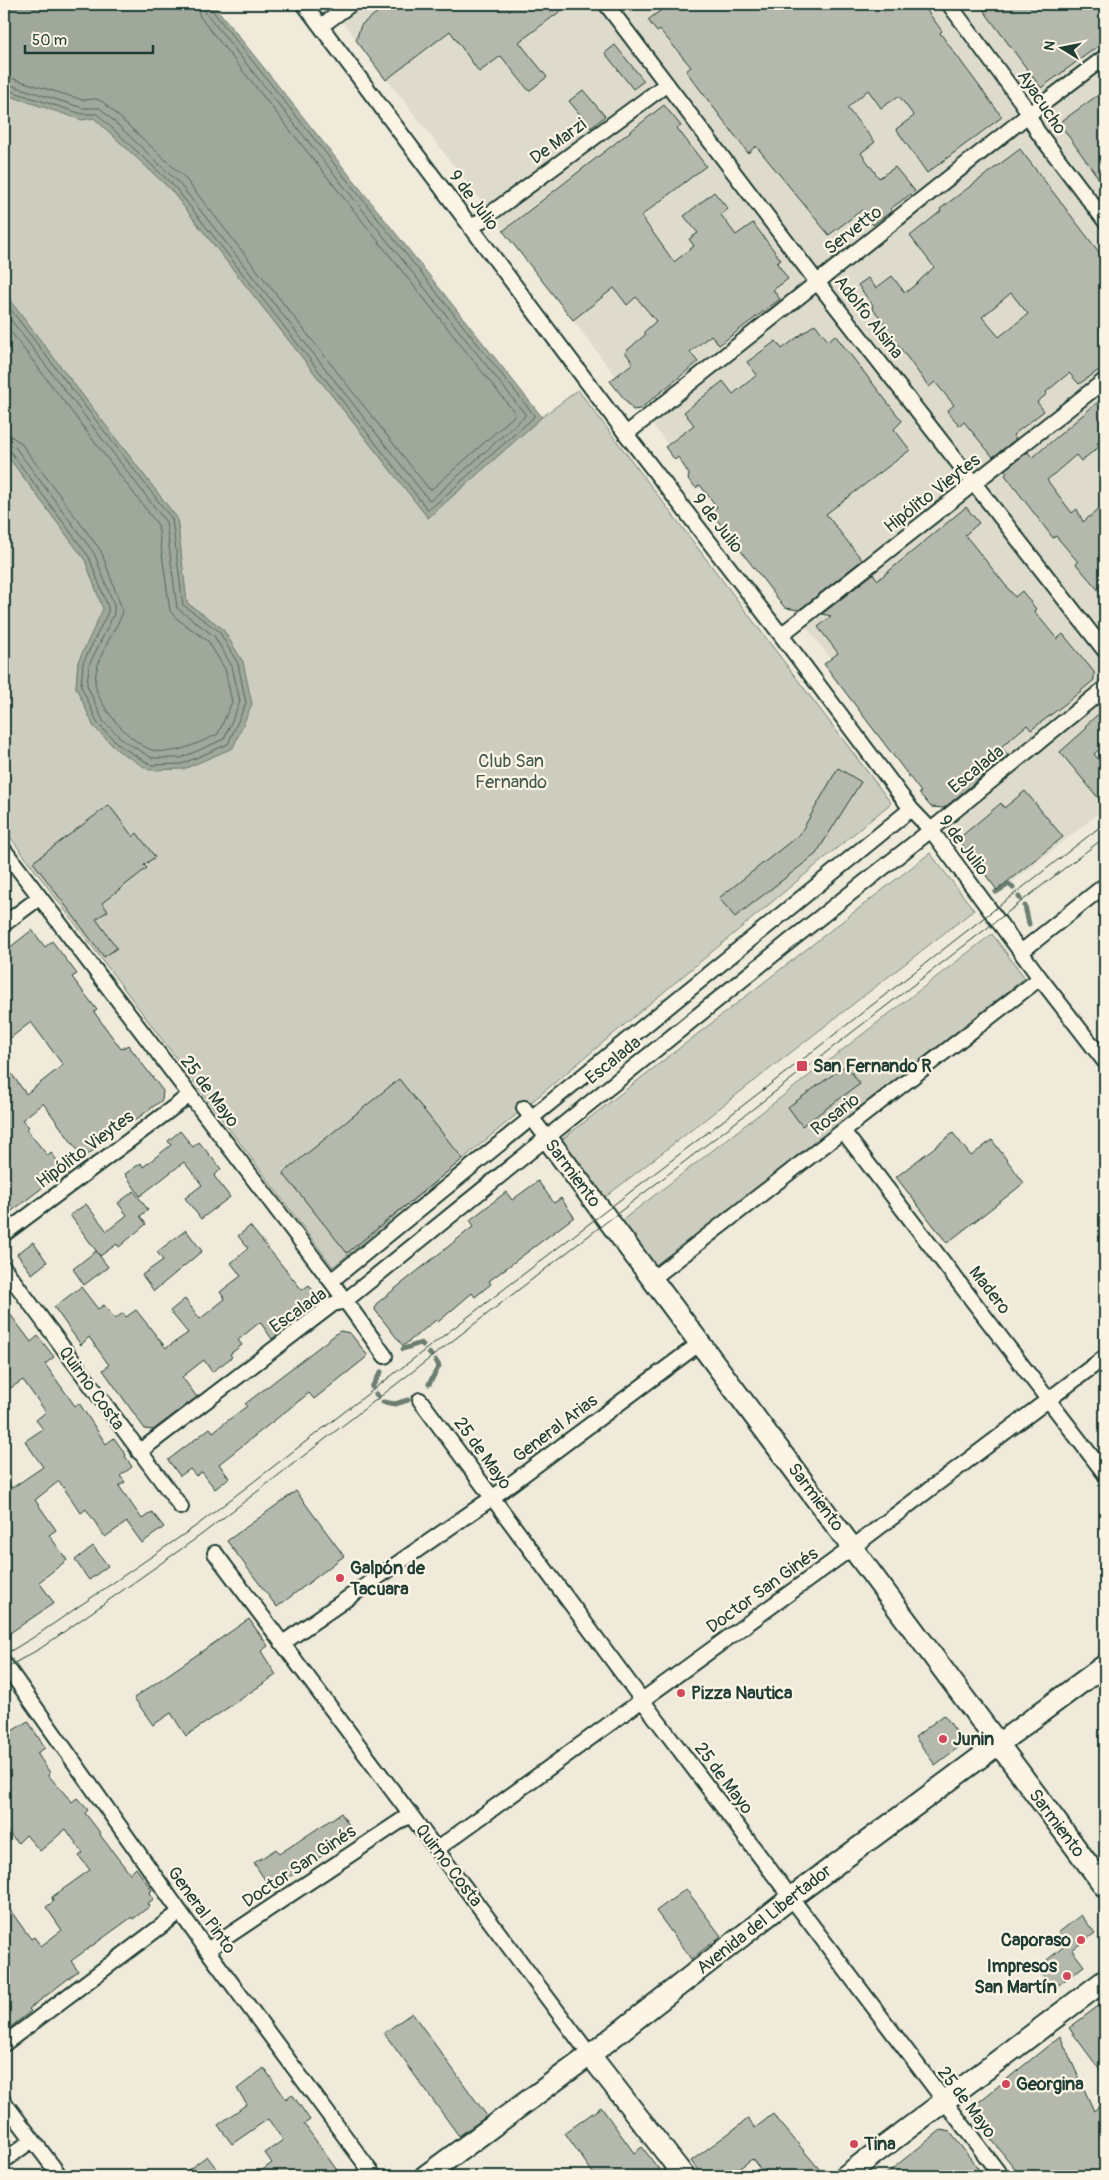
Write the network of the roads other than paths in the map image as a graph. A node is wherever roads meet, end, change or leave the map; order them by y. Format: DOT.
graph roads {
  1 [pos="304,4"];
  2 [pos="351,4"];
  3 [pos="606,4"];
  4 [pos="949,4"];
  5 [pos="321,26"];
  6 [pos="1105,57"];
  7 [pos="667,84"];
  8 [pos="1028,115"];
  9 [pos="1105,221"];
  10 [pos="471,228"];
  11 [pos="817,282"];
  12 [pos="1105,380"];
  13 [pos="626,434"];
  14 [pos="976,483"];
  15 [pos="781,635"];
  16 [pos="1105,651"];
  17 [pos="1105,688"];
  18 [pos="911,810"];
  19 [pos="931,830"];
  20 [pos="4,850"];
  21 [pos="1105,885"];
  22 [pos="39,898"];
  23 [pos="4,924"];
  24 [pos="1021,952"];
  25 [pos="1040,978"];
  26 [pos="1105,1062"];
  27 [pos="190,1095"];
  28 [pos="528,1113"];
  29 [pos="843,1131"];
  30 [pos="547,1138"];
  31 [pos="4,1234"];
  32 [pos="4,1268"];
  33 [pos="652,1279"];
  34 [pos="331,1281"];
  35 [pos="345,1301"];
  36 [pos="700,1343"];
  37 [pos="385,1356"];
  38 [pos="1105,1357"];
  39 [pos="420,1400"];
  40 [pos="1050,1400"];
  41 [pos="140,1452"];
  42 [pos="1105,1474"];
  43 [pos="492,1498"];
  44 [pos="181,1508"];
  45 [pos="853,1547"];
  46 [pos="215,1553"];
  47 [pos="283,1643"];
  48 [pos="4,1663"];
  49 [pos="1105,1665"];
  50 [pos="642,1700"];
  51 [pos="998,1744"];
  52 [pos="411,1814"];
  53 [pos="437,1849"];
  54 [pos="1105,1887"];
  55 [pos="792,1897"];
  56 [pos="180,1912"];
  57 [pos="207,1950"];
  58 [pos="1105,1980"];
  59 [pos="4,2044"];
  60 [pos="590,2054"];
  61 [pos="4,2102"];
  62 [pos="943,2102"];
  63 [pos="32,2140"];
  64 [pos="4,2161"];
  65 [pos="60,2176"];
  66 [pos="374,2176"];
  67 [pos="425,2176"];
  68 [pos="684,2176"];
  69 [pos="845,2176"];
  70 [pos="1001,2176"];
  1 -- 5 [label="street, 9 de Julio"];
  2 -- 5 [label="street"];
  3 -- 7 [label="street, Adolfo Alsina"];
  4 -- 8 [label="street, Ayacucho"];
  5 -- 10 [label="street, 9 de Julio"];
  6 -- 8 [label="street, Servetto"];
  7 -- 10 [label="street, De Marzi"];
  7 -- 11 [label="street, Adolfo Alsina"];
  8 -- 9 [label="street, Ayacucho"];
  8 -- 11 [label="street, Servetto"];
  10 -- 13 [label="street, 9 de Julio"];
  11 -- 13 [label="street, Servetto"];
  11 -- 14 [label="street, Adolfo Alsina"];
  12 -- 14 [label="street, Hipólito Vieytes"];
  13 -- 15 [label="street, 9 de Julio"];
  14 -- 15 [label="street, Hipólito Vieytes"];
  14 -- 16 [label="street, Adolfo Alsina"];
  15 -- 18 [label="street, 9 de Julio"];
  17 -- 19 [label="street, Escalada"];
  18 -- 19 [label="street, 9 de Julio"];
  18 -- 28 [label="street, Escalada"];
  19 -- 24 [label="street, 9 de Julio"];
  19 -- 30 [label="street, Escalada"];
  20 -- 22 [label="street, 25 de Mayo"];
  21 -- 24 [label="street"];
  22 -- 23 [label="street"];
  22 -- 27 [label="street, 25 de Mayo"];
  24 -- 25 [label="street, 9 de Julio"];
  25 -- 26 [label="street, 9 de Julio"];
  25 -- 29 [label="street, Rosario"];
  27 -- 31 [label="street, Hipólito Vieytes"];
  27 -- 34 [label="street, 25 de Mayo"];
  28 -- 30 [label="street, Sarmiento"];
  28 -- 34 [label="street, Escalada"];
  29 -- 33 [label="street, Rosario"];
  29 -- 40 [label="street, Madero"];
  30 -- 33 [label="main road, Sarmiento"];
  30 -- 35 [label="street, Escalada"];
  32 -- 41 [label="street, Quirno Costa"];
  33 -- 36 [label="main road, Sarmiento"];
  34 -- 35 [label="street, 25 de Mayo"];
  35 -- 37 [label="street, 25 de Mayo"];
  35 -- 41 [label="street, Escalada"];
  36 -- 43 [label="street, General Arias"];
  36 -- 45 [label="main road, Sarmiento"];
  38 -- 40 [label="street, Doctor San Ginés"];
  39 -- 43 [label="street, 25 de Mayo"];
  40 -- 42 [label="street, Madero"];
  40 -- 45 [label="street, Doctor San Ginés"];
  41 -- 44 [label="street, Quirno Costa"];
  43 -- 47 [label="street, General Arias"];
  43 -- 50 [label="street, 25 de Mayo"];
  45 -- 50 [label="street, Doctor San Ginés"];
  45 -- 51 [label="main road, Sarmiento"];
  46 -- 47 [label="street, Quirno Costa"];
  47 -- 52 [label="street, Quirno Costa"];
  48 -- 56 [label="street, General Pinto"];
  49 -- 51 [label="main road, Avenida del Libertador"];
  50 -- 53 [label="street, Doctor San Ginés"];
  50 -- 55 [label="street, 25 de Mayo"];
  51 -- 54 [label="main road, Sarmiento"];
  51 -- 55 [label="main road, Avenida del Libertador"];
  52 -- 53 [label="street, Quirno Costa"];
  52 -- 57 [label="street, Doctor San Ginés"];
  53 -- 60 [label="street, Quirno Costa"];
  55 -- 60 [label="main road, Avenida del Libertador"];
  55 -- 62 [label="street, 25 de Mayo"];
  56 -- 57 [label="street, General Pinto"];
  56 -- 59 [label="street"];
  57 -- 66 [label="street, General Pinto"];
  58 -- 62 [label="main road"];
  60 -- 67 [label="main road, Avenida del Libertador"];
  60 -- 68 [label="main road, Quirno Costa"];
  61 -- 63 [label="street"];
  62 -- 69 [label="main road"];
  62 -- 70 [label="street, 25 de Mayo"];
  63 -- 64 [label="street"];
  63 -- 65 [label="street"];
}
